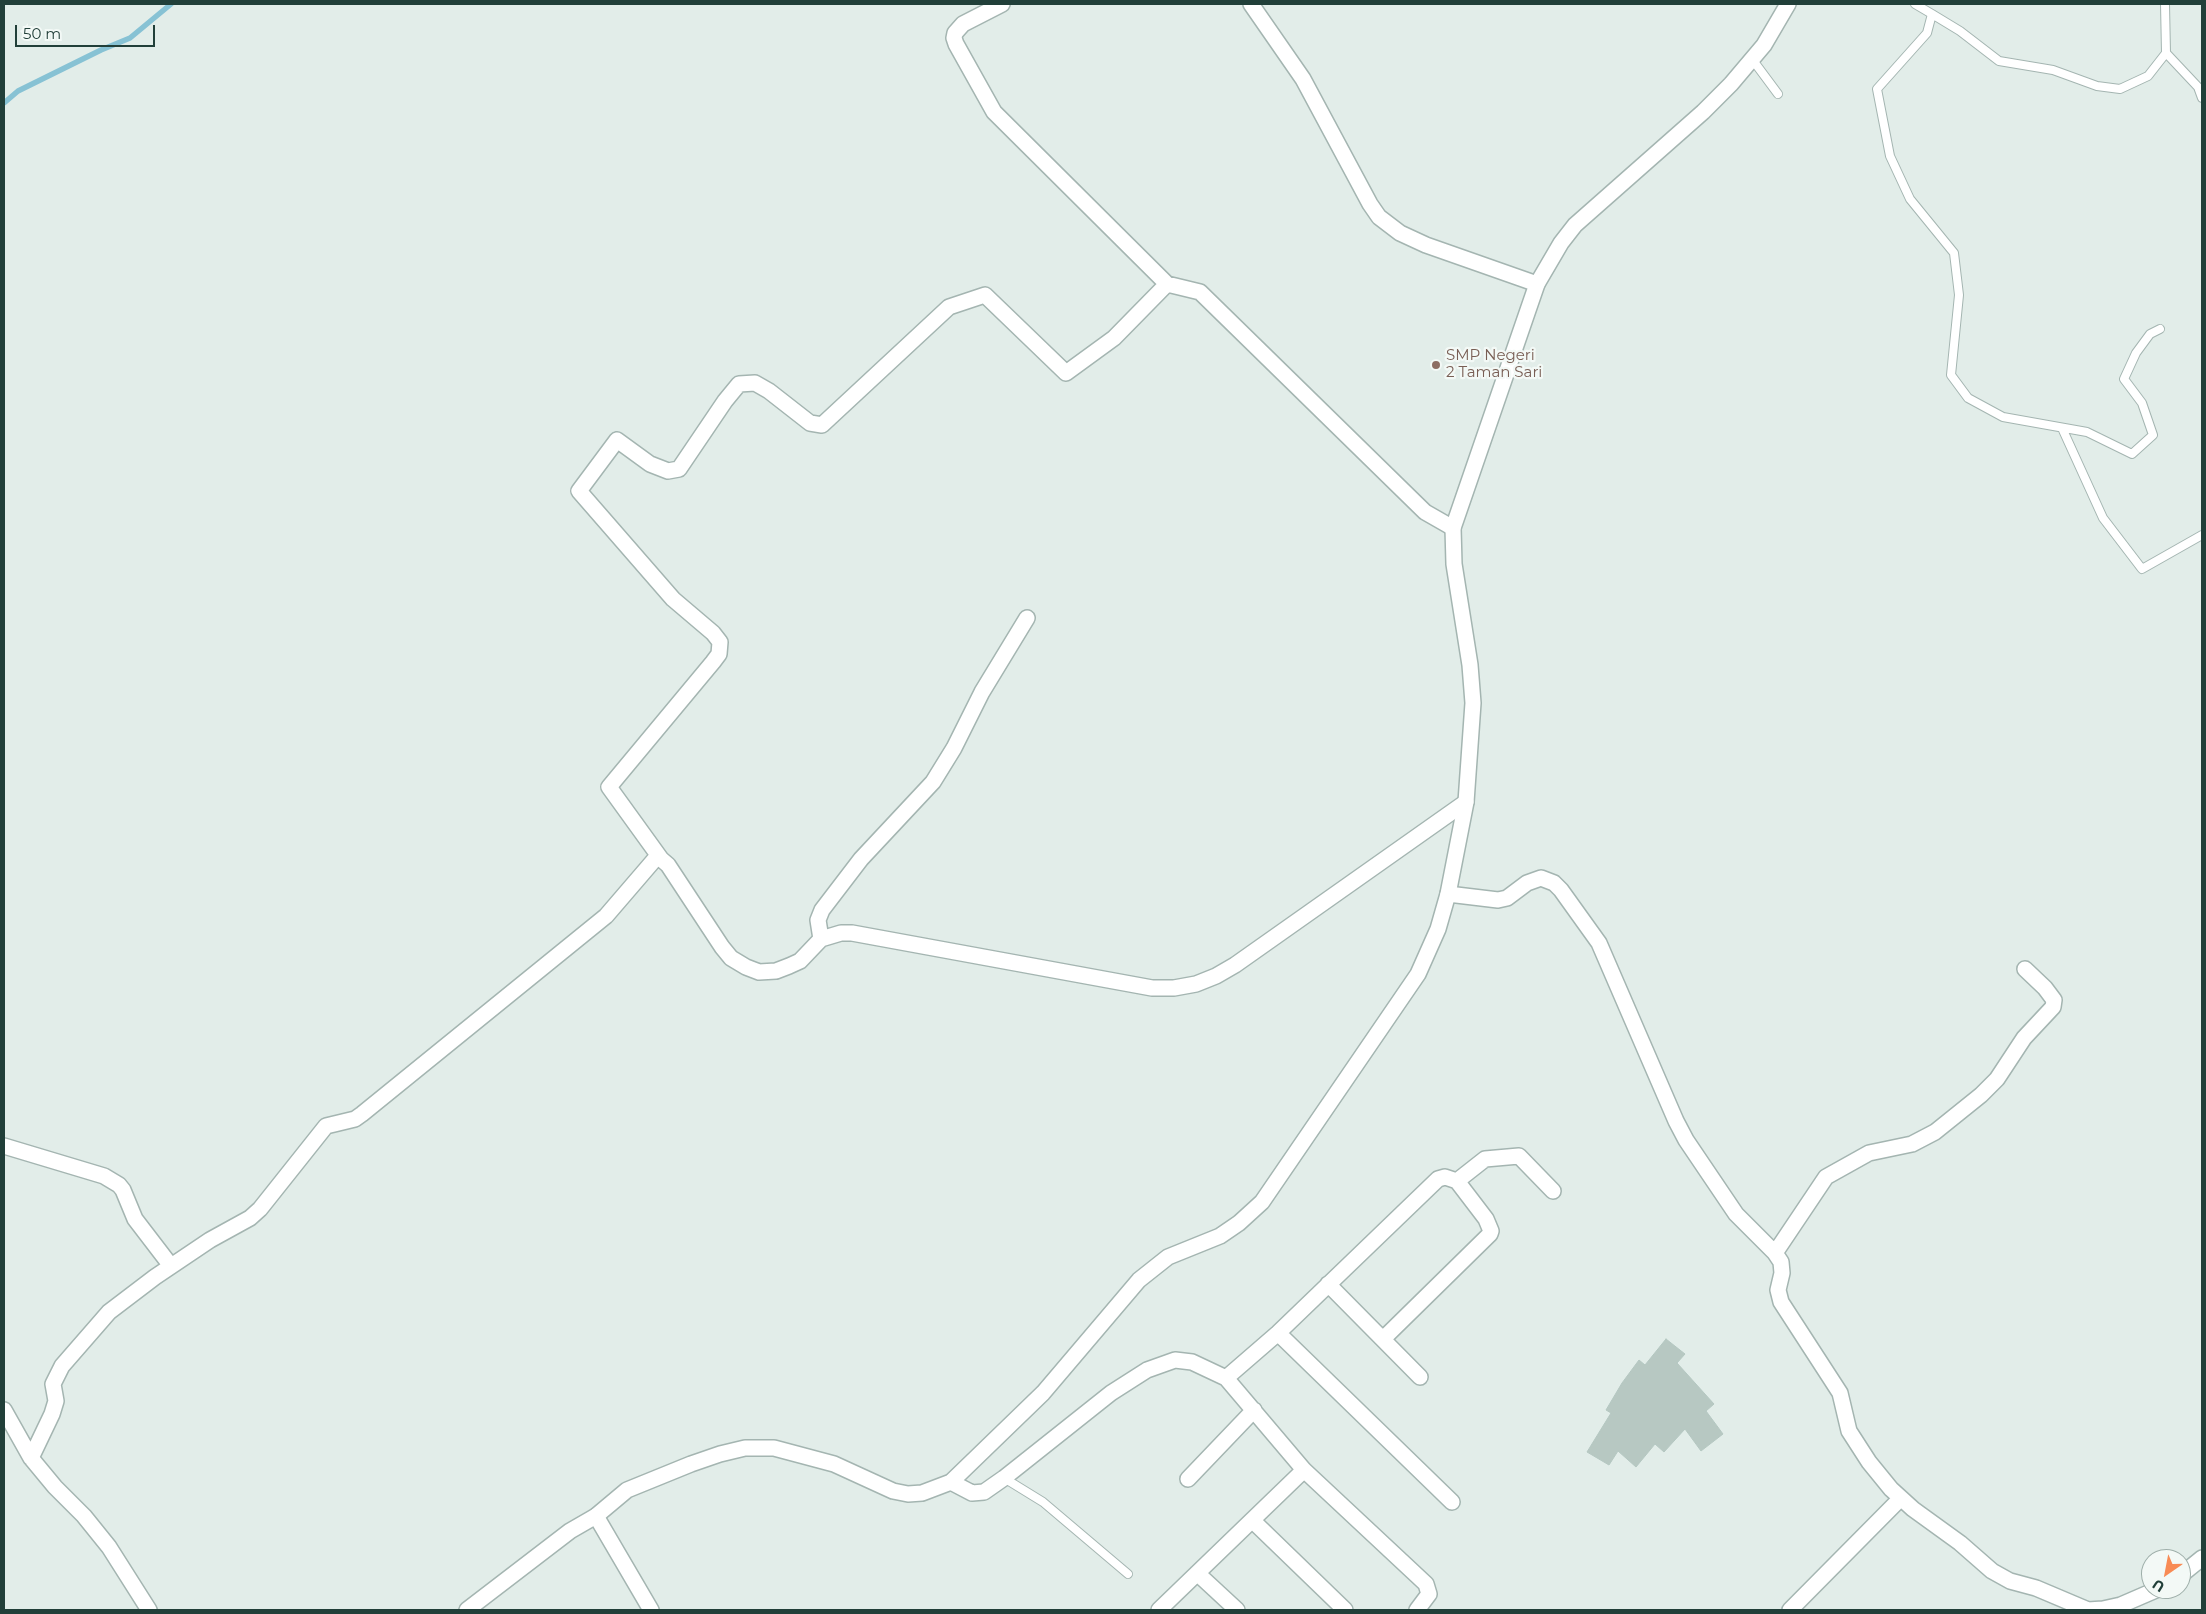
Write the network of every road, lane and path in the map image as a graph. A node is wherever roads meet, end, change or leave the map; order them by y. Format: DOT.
graph roads {
  1 [pos="1002,4"];
  2 [pos="1251,4"];
  3 [pos="1788,4"];
  4 [pos="1915,4"];
  5 [pos="2165,4"];
  6 [pos="1932,14"];
  7 [pos="2166,53"];
  8 [pos="1752,60"];
  9 [pos="1778,94"];
  10 [pos="2202,98"];
  11 [pos="1167,284"];
  12 [pos="1537,284"];
  13 [pos="2160,329"];
  14 [pos="2062,428"];
  15 [pos="1453,528"];
  16 [pos="2202,535"];
  17 [pos="1027,618"];
  18 [pos="1466,802"];
  19 [pos="661,859"];
  20 [pos="1448,894"];
  21 [pos="821,939"];
  22 [pos="2025,969"];
  23 [pos="4,1146"];
  24 [pos="1457,1181"];
  25 [pos="1553,1191"];
  26 [pos="1775,1253"];
  27 [pos="171,1266"];
  28 [pos="1328,1284"];
  29 [pos="1278,1333"];
  30 [pos="1383,1339"];
  31 [pos="1420,1377"];
  32 [pos="1226,1378"];
  33 [pos="4,1410"];
  34 [pos="1254,1410"];
  35 [pos="31,1458"];
  36 [pos="1304,1470"];
  37 [pos="1004,1478"];
  38 [pos="1188,1479"];
  39 [pos="951,1482"];
  40 [pos="1901,1498"];
  41 [pos="1452,1502"];
  42 [pos="596,1516"];
  43 [pos="1253,1521"];
  44 [pos="2202,1558"];
  45 [pos="2191,1567"];
  46 [pos="1197,1573"];
  47 [pos="1128,1574"];
  48 [pos="2141,1596"];
  49 [pos="149,1610"];
  50 [pos="468,1610"];
  51 [pos="651,1610"];
  52 [pos="1159,1610"];
  53 [pos="1237,1610"];
  54 [pos="1345,1610"];
  55 [pos="1417,1610"];
  56 [pos="1790,1610"];
  57 [pos="2088,1610"];
  1 -- 11 [label="street"];
  2 -- 12 [label="street"];
  3 -- 8 [label="street"];
  4 -- 6 [label="lane"];
  5 -- 7 [label="lane"];
  6 -- 7 [label="lane"];
  6 -- 14 [label="lane"];
  7 -- 10 [label="lane"];
  8 -- 9 [label="lane"];
  8 -- 12 [label="street"];
  11 -- 15 [label="street"];
  11 -- 19 [label="street"];
  12 -- 15 [label="street"];
  13 -- 14 [label="lane"];
  14 -- 16 [label="lane"];
  15 -- 18 [label="street"];
  17 -- 21 [label="street"];
  18 -- 20 [label="street"];
  18 -- 21 [label="street"];
  19 -- 21 [label="street"];
  19 -- 27 [label="street"];
  20 -- 26 [label="street"];
  20 -- 39 [label="street"];
  22 -- 26 [label="street"];
  23 -- 27 [label="street"];
  24 -- 25 [label="street"];
  24 -- 28 [label="street"];
  24 -- 30 [label="street"];
  26 -- 40 [label="street"];
  27 -- 35 [label="street"];
  28 -- 29 [label="street"];
  28 -- 30 [label="street"];
  29 -- 32 [label="street"];
  29 -- 41 [label="street"];
  30 -- 31 [label="street"];
  32 -- 34 [label="street"];
  32 -- 37 [label="street"];
  33 -- 35 [label="street"];
  34 -- 36 [label="street"];
  34 -- 38 [label="street"];
  35 -- 49 [label="street"];
  36 -- 43 [label="street"];
  36 -- 55 [label="street"];
  37 -- 39 [label="street"];
  37 -- 47 [label="lane"];
  39 -- 42 [label="street"];
  40 -- 56 [label="street"];
  40 -- 57 [label="street"];
  42 -- 50 [label="street"];
  42 -- 51 [label="street"];
  43 -- 46 [label="street"];
  43 -- 54 [label="street"];
  44 -- 45 [label="street"];
  46 -- 52 [label="street"];
  46 -- 53 [label="street"];
  48 -- 57 [label="street"];
}
